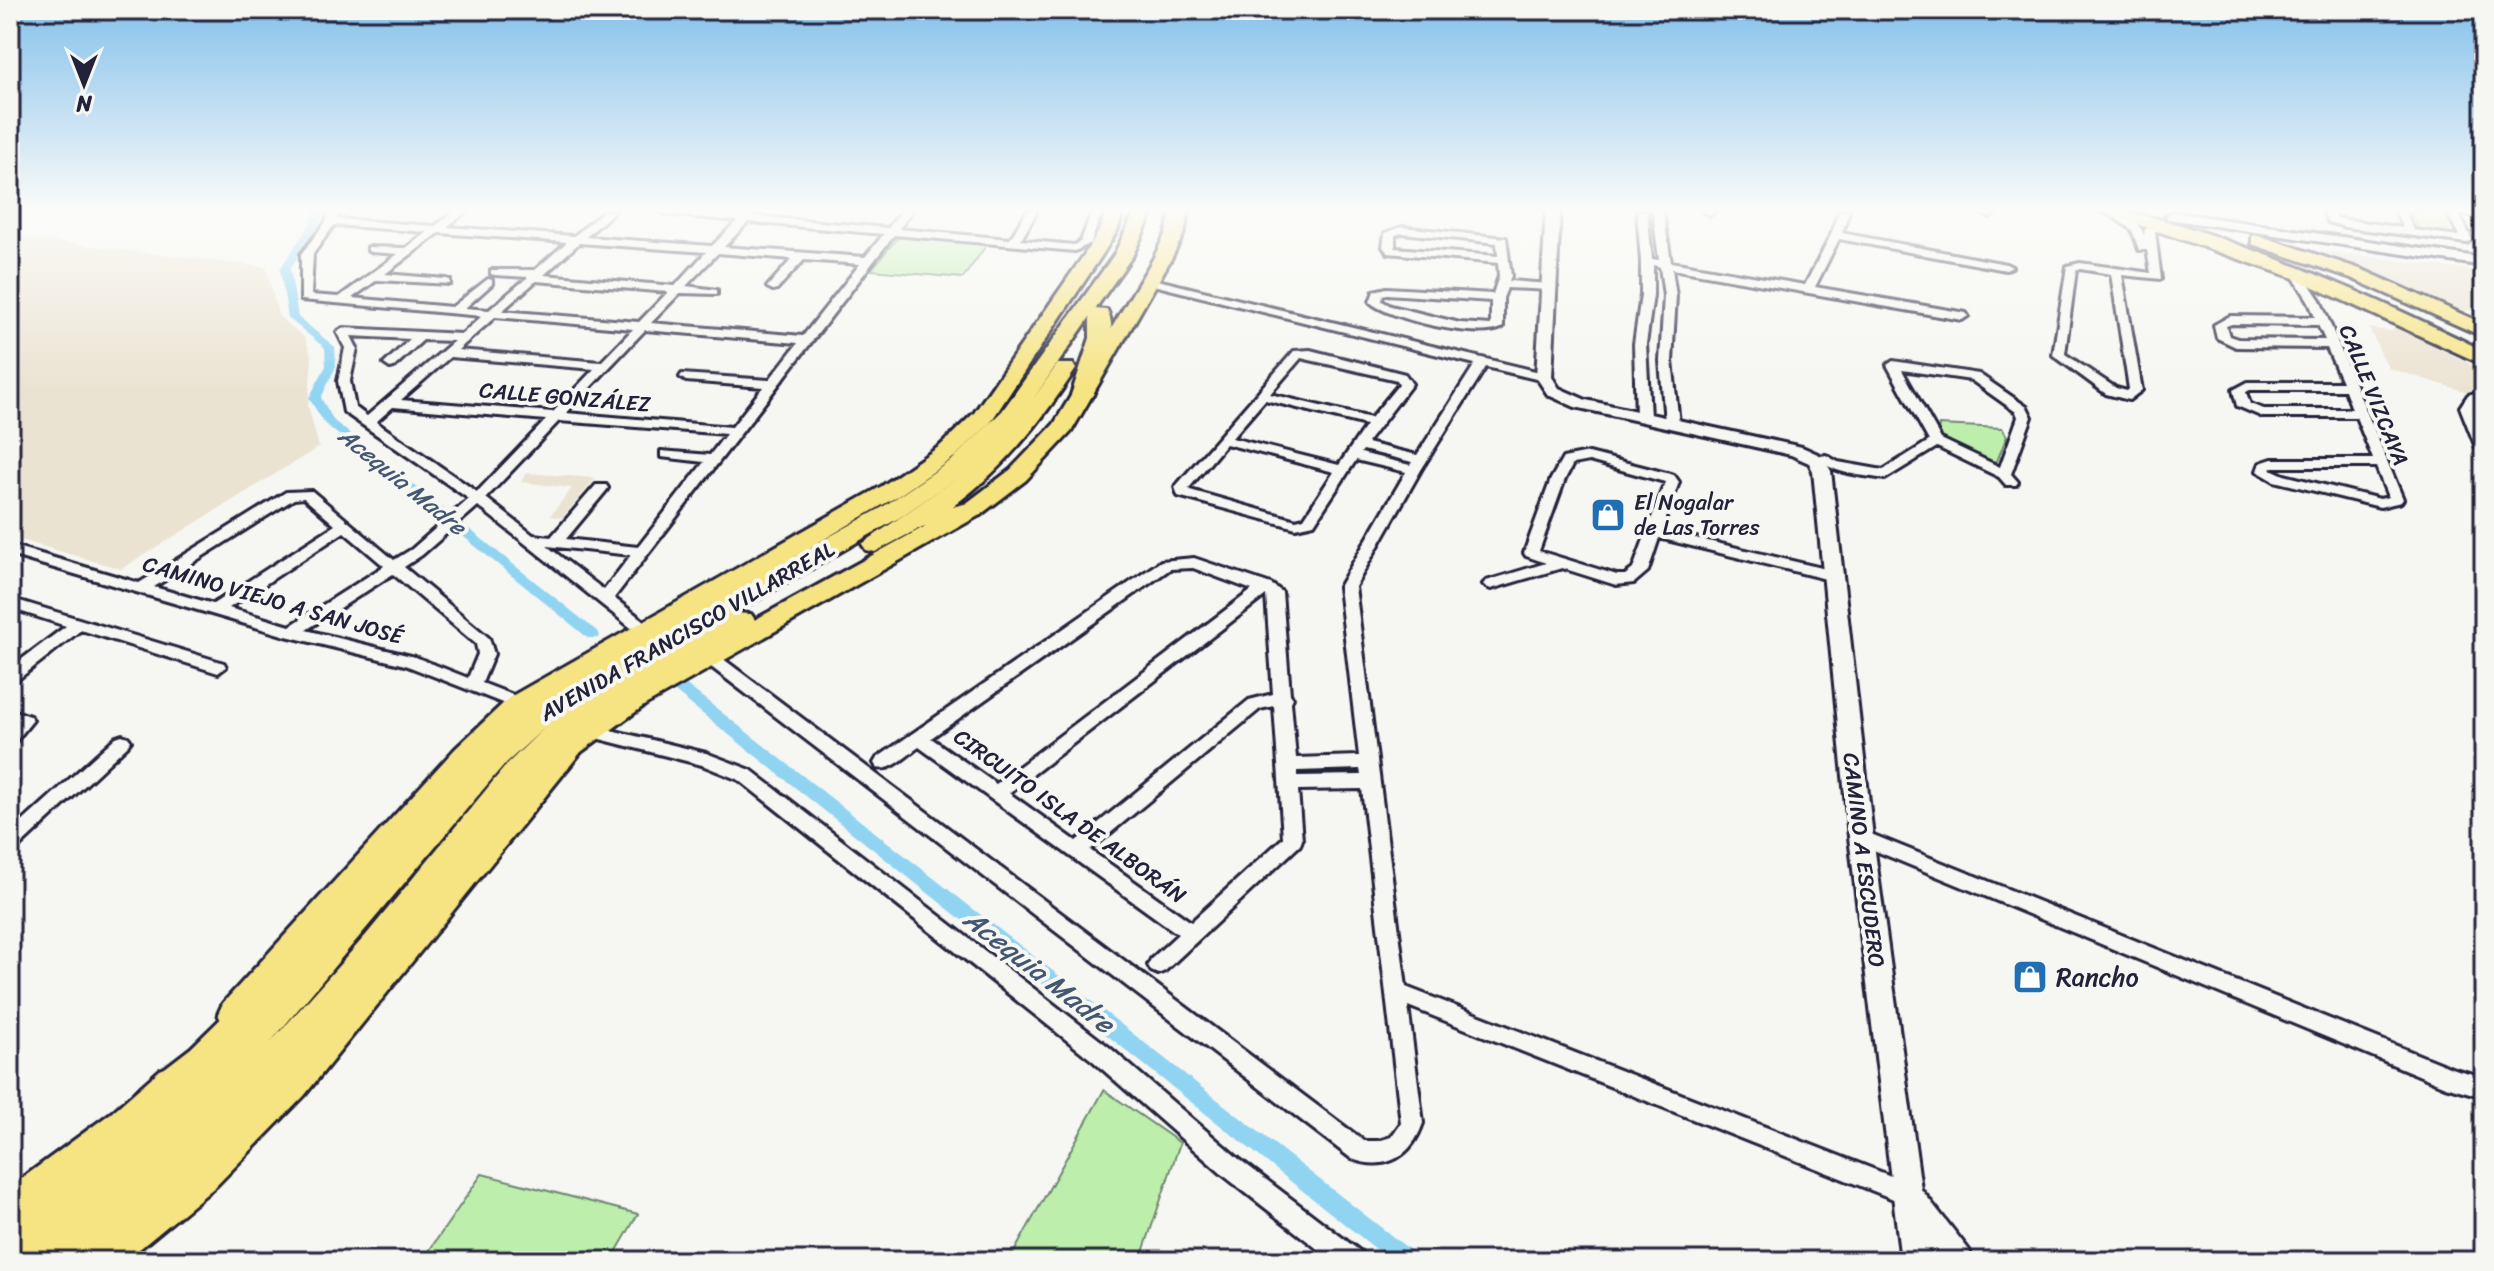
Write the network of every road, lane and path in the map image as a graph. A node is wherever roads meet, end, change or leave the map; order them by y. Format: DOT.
graph roads {
  1 [pos="306,270"];
  2 [pos="382,270"];
  3 [pos="543,270"];
  4 [pos="693,270"];
  5 [pos="788,270"];
  6 [pos="861,270"];
  7 [pos="1083,270"];
  8 [pos="1112,270"];
  9 [pos="1129,270"];
  10 [pos="1155,270"];
  11 [pos="1503,270"];
  12 [pos="1551,270"];
  13 [pos="1647,270"];
  14 [pos="1666,270"];
  15 [pos="1703,270"];
  16 [pos="1818,270"];
  17 [pos="2071,270"];
  18 [pos="2106,270"];
  19 [pos="2156,270"];
  20 [pos="2304,270"];
  21 [pos="2313,270"];
  22 [pos="2322,270"];
  23 [pos="2116,271"];
  24 [pos="374,276"];
  25 [pos="537,276"];
  26 [pos="1504,280"];
  27 [pos="1149,281"];
  28 [pos="446,282"];
  29 [pos="1551,283"];
  30 [pos="773,287"];
  31 [pos="677,288"];
  32 [pos="1809,288"];
  33 [pos="713,292"];
  34 [pos="1497,298"];
  35 [pos="2359,298"];
  36 [pos="2314,300"];
  37 [pos="341,301"];
  38 [pos="455,310"];
  39 [pos="496,314"];
  40 [pos="1100,314"];
  41 [pos="1962,316"];
  42 [pos="2322,321"];
  43 [pos="642,325"];
  44 [pos="2484,331"];
  45 [pos="421,335"];
  46 [pos="467,338"];
  47 [pos="805,340"];
  48 [pos="2332,344"];
  49 [pos="450,353"];
  50 [pos="1640,358"];
  51 [pos="2484,359"];
  52 [pos="1666,361"];
  53 [pos="1483,362"];
  54 [pos="390,364"];
  55 [pos="603,366"];
  56 [pos="686,377"];
  57 [pos="1544,377"];
  58 [pos="771,384"];
  59 [pos="2349,386"];
  60 [pos="2484,394"];
  61 [pos="1082,395"];
  62 [pos="1263,396"];
  63 [pos="2484,401"];
  64 [pos="392,403"];
  65 [pos="2467,407"];
  66 [pos="2360,413"];
  67 [pos="553,416"];
  68 [pos="1643,417"];
  69 [pos="368,422"];
  70 [pos="1374,423"];
  71 [pos="1672,423"];
  72 [pos="734,431"];
  73 [pos="1225,440"];
  74 [pos="1936,442"];
  75 [pos="2482,445"];
  76 [pos="1355,450"];
  77 [pos="666,454"];
  78 [pos="713,459"];
  79 [pos="1821,460"];
  80 [pos="2381,463"];
  81 [pos="1417,465"];
  82 [pos="1342,470"];
  83 [pos="601,488"];
  84 [pos="478,499"];
  85 [pos="972,510"];
  86 [pos="910,524"];
  87 [pos="345,525"];
  88 [pos="1656,533"];
  89 [pos="528,539"];
  90 [pos="555,542"];
  91 [pos="10,550"];
  92 [pos="641,552"];
  93 [pos="1561,564"];
  94 [pos="395,565"];
  95 [pos="1830,575"];
  96 [pos="1491,584"];
  97 [pos="143,587"];
  98 [pos="1266,587"];
  99 [pos="605,599"];
  100 [pos="10,603"];
  101 [pos="215,610"];
  102 [pos="78,624"];
  103 [pos="646,631"];
  104 [pos="292,632"];
  105 [pos="708,656"];
  106 [pos="218,667"];
  107 [pos="10,677"];
  108 [pos="473,686"];
  109 [pos="1285,698"];
  110 [pos="520,704"];
  111 [pos="590,731"];
  112 [pos="919,738"];
  113 [pos="122,741"];
  114 [pos="883,763"];
  115 [pos="1370,772"];
  116 [pos="1291,774"];
  117 [pos="996,793"];
  118 [pos="1861,837"];
  119 [pos="422,843"];
  120 [pos="10,844"];
  121 [pos="1076,851"];
  122 [pos="1192,934"];
  123 [pos="1158,965"];
  124 [pos="1396,992"];
  125 [pos="2484,1087"];
  126 [pos="162,1093"];
  127 [pos="1906,1193"];
  128 [pos="10,1210"];
  129 [pos="10,1248"];
  130 [pos="1922,1258"];
  131 [pos="45,1261"];
  132 [pos="94,1261"];
  133 [pos="1352,1261"];
  134 [pos="1958,1261"];
  1 -- 37 [label="street"];
  2 -- 24 [label="street"];
  3 -- 25 [label="street"];
  4 -- 31 [label="street"];
  5 -- 30 [label="street"];
  6 -- 47 [label="street"];
  7 -- 103 [label="main road, AVENIDA FRANCISCO VILLARREAL"];
  8 -- 119 [label="highway, AVENIDA FRANCISCO VILLARREAL"];
  9 -- 40 [label="highway, AVENIDA FRANCISCO VILLARREAL"];
  10 -- 27 [label="main road, AVENIDA FRANCISCO VILLARREAL"];
  11 -- 26 [label="street"];
  12 -- 29 [label="street"];
  13 -- 50 [label="street"];
  14 -- 52 [label="street"];
  15 -- 32 [label="street"];
  16 -- 32 [label="street"];
  17 -- 23 [label="street"];
  18 -- 23 [label="street"];
  19 -- 23 [label="street"];
  20 -- 36 [label="street, CALLE VIZCAYA"];
  21 -- 35 [label="main road"];
  22 -- 44 [label="main road"];
  24 -- 28 [label="street"];
  24 -- 37 [label="street"];
  25 -- 31 [label="street"];
  25 -- 38 [label="street"];
  25 -- 39 [label="street"];
  26 -- 29 [label="street"];
  26 -- 34 [label="street"];
  27 -- 53 [label="street"];
  27 -- 61 [label="main road, AVENIDA FRANCISCO VILLARREAL"];
  29 -- 57 [label="street"];
  31 -- 33 [label="street"];
  31 -- 43 [label="street"];
  32 -- 41 [label="street"];
  34 -- 34 [label="street"];
  35 -- 36 [label="street, CALLE VIZCAYA"];
  35 -- 51 [label="main road"];
  36 -- 42 [label="street, CALLE VIZCAYA"];
  37 -- 38 [label="street"];
  38 -- 39 [label="street"];
  39 -- 43 [label="street"];
  39 -- 46 [label="street"];
  40 -- 61 [label="highway"];
  40 -- 86 [label="highway, AVENIDA FRANCISCO VILLARREAL"];
  42 -- 48 [label="street, CALLE VIZCAYA"];
  42 -- 48 [label="street"];
  43 -- 47 [label="street"];
  43 -- 55 [label="street"];
  45 -- 46 [label="street"];
  45 -- 54 [label="street"];
  45 -- 69 [label="street"];
  46 -- 49 [label="street"];
  47 -- 58 [label="street"];
  48 -- 59 [label="street, CALLE VIZCAYA"];
  49 -- 55 [label="street"];
  49 -- 64 [label="street"];
  50 -- 52 [label="street"];
  50 -- 68 [label="street"];
  52 -- 71 [label="street"];
  53 -- 57 [label="street"];
  53 -- 81 [label="street"];
  55 -- 67 [label="street"];
  56 -- 58 [label="street"];
  57 -- 68 [label="street"];
  58 -- 72 [label="street"];
  59 -- 66 [label="street, CALLE VIZCAYA"];
  59 -- 66 [label="street"];
  60 -- 65 [label="street"];
  61 -- 85 [label="main road, AVENIDA FRANCISCO VILLARREAL"];
  62 -- 70 [label="street"];
  62 -- 70 [label="street"];
  62 -- 73 [label="street"];
  63 -- 65 [label="street"];
  64 -- 67 [label="street, CALLE GONZÁLEZ"];
  64 -- 69 [label="street"];
  65 -- 75 [label="street"];
  66 -- 80 [label="street, CALLE VIZCAYA"];
  67 -- 72 [label="street, CALLE GONZÁLEZ"];
  67 -- 84 [label="street"];
  68 -- 71 [label="street"];
  69 -- 84 [label="street"];
  70 -- 76 [label="street"];
  71 -- 79 [label="street"];
  72 -- 78 [label="street"];
  73 -- 82 [label="street"];
  73 -- 82 [label="street"];
  74 -- 74 [label="street"];
  74 -- 79 [label="street"];
  76 -- 81 [label="street"];
  76 -- 82 [label="street"];
  77 -- 78 [label="street"];
  78 -- 92 [label="street"];
  79 -- 95 [label="street, CAMINO A ESCUDERO"];
  80 -- 80 [label="street, CALLE VIZCAYA"];
  81 -- 115 [label="street"];
  83 -- 90 [label="street"];
  84 -- 89 [label="street"];
  84 -- 94 [label="street"];
  85 -- 86 [label="highway"];
  85 -- 105 [label="main road, AVENIDA FRANCISCO VILLARREAL"];
  86 -- 131 [label="highway, AVENIDA FRANCISCO VILLARREAL"];
  87 -- 94 [label="street"];
  87 -- 97 [label="street"];
  87 -- 101 [label="street"];
  88 -- 93 [label="street"];
  88 -- 93 [label="street"];
  88 -- 95 [label="street"];
  89 -- 90 [label="street"];
  89 -- 99 [label="street"];
  90 -- 92 [label="street"];
  91 -- 97 [label="street, CAMINO VIEJO A SAN JOSÉ"];
  92 -- 99 [label="street"];
  93 -- 96 [label="street"];
  94 -- 104 [label="street"];
  94 -- 108 [label="street"];
  95 -- 118 [label="street, CAMINO A ESCUDERO"];
  97 -- 101 [label="street, CAMINO VIEJO A SAN JOSÉ"];
  98 -- 109 [label="street"];
  98 -- 112 [label="street"];
  98 -- 117 [label="street"];
  99 -- 103 [label="street"];
  100 -- 102 [label="street"];
  101 -- 104 [label="street, CAMINO VIEJO A SAN JOSÉ"];
  102 -- 106 [label="street"];
  102 -- 107 [label="street"];
  103 -- 110 [label="main road, AVENIDA FRANCISCO VILLARREAL"];
  104 -- 108 [label="street, CAMINO VIEJO A SAN JOSÉ"];
  105 -- 111 [label="main road, AVENIDA FRANCISCO VILLARREAL"];
  105 -- 124 [label="street"];
  108 -- 110 [label="street, CAMINO VIEJO A SAN JOSÉ"];
  109 -- 116 [label="street"];
  109 -- 121 [label="street"];
  110 -- 126 [label="main road, AVENIDA FRANCISCO VILLARREAL"];
  111 -- 132 [label="main road, AVENIDA FRANCISCO VILLARREAL"];
  111 -- 133 [label="street"];
  112 -- 114 [label="street"];
  112 -- 117 [label="street, CIRCUITO ISLA DE ALBORÁN"];
  113 -- 120 [label="street"];
  115 -- 116 [label="street"];
  115 -- 124 [label="street"];
  116 -- 122 [label="street"];
  117 -- 121 [label="street, CIRCUITO ISLA DE ALBORÁN"];
  118 -- 125 [label="street"];
  118 -- 127 [label="street, CAMINO A ESCUDERO"];
  119 -- 126 [label="highway"];
  119 -- 129 [label="highway, AVENIDA FRANCISCO VILLARREAL"];
  121 -- 122 [label="street, CIRCUITO ISLA DE ALBORÁN"];
  122 -- 123 [label="street"];
  124 -- 127 [label="street"];
  126 -- 128 [label="main road, AVENIDA FRANCISCO VILLARREAL"];
  127 -- 130 [label="street, CAMINO A ESCUDERO"];
  127 -- 134 [label="street"];
}
